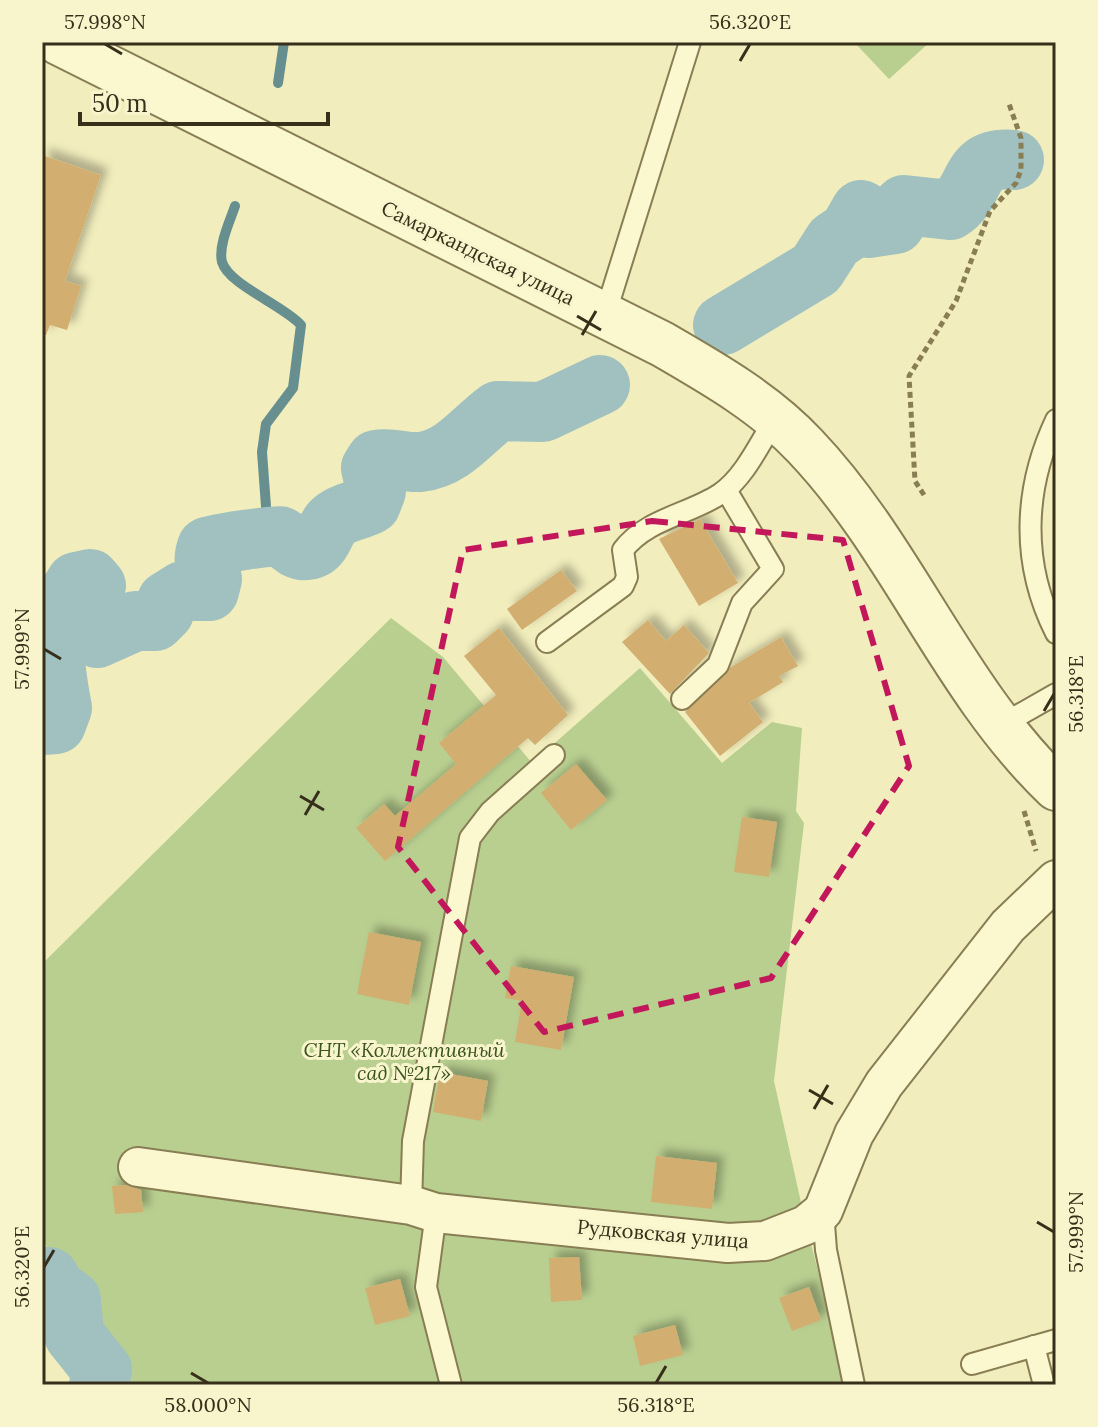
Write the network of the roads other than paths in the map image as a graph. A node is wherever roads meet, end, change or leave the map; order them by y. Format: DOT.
graph roads {
  1 [pos="58,42"];
  2 [pos="690,42"];
  3 [pos="605,315"];
  4 [pos="775,419"];
  5 [pos="1056,420"];
  6 [pos="726,490"];
  7 [pos="1056,633"];
  8 [pos="547,642"];
  9 [pos="1056,694"];
  10 [pos="682,699"];
  11 [pos="998,727"];
  12 [pos="554,755"];
  13 [pos="1039,796"];
  14 [pos="1051,883"];
  15 [pos="138,1167"];
  16 [pos="423,1209"];
  17 [pos="823,1211"];
  18 [pos="1056,1340"];
  19 [pos="1034,1346"];
  20 [pos="972,1364"];
  21 [pos="451,1385"];
  22 [pos="854,1385"];
  23 [pos="1044,1385"];
  1 -- 3 [label="street, Самаркандская улица"];
  2 -- 3 [label="lane"];
  3 -- 4 [label="street, Самаркандская улица"];
  4 -- 6 [label="lane"];
  4 -- 11 [label="street, Самаркандская улица"];
  5 -- 7 [label="lane"];
  6 -- 8 [label="lane"];
  6 -- 10 [label="lane"];
  9 -- 11 [label="lane"];
  11 -- 13 [label="street, Самаркандская улица"];
  12 -- 16 [label="lane"];
  14 -- 17 [label="street"];
  15 -- 16 [label="street, Рудковская улица"];
  16 -- 17 [label="street, Рудковская улица"];
  16 -- 21 [label="lane"];
  17 -- 22 [label="lane"];
  18 -- 19 [label="lane"];
  19 -- 20 [label="lane"];
  19 -- 23 [label="lane"];
}
